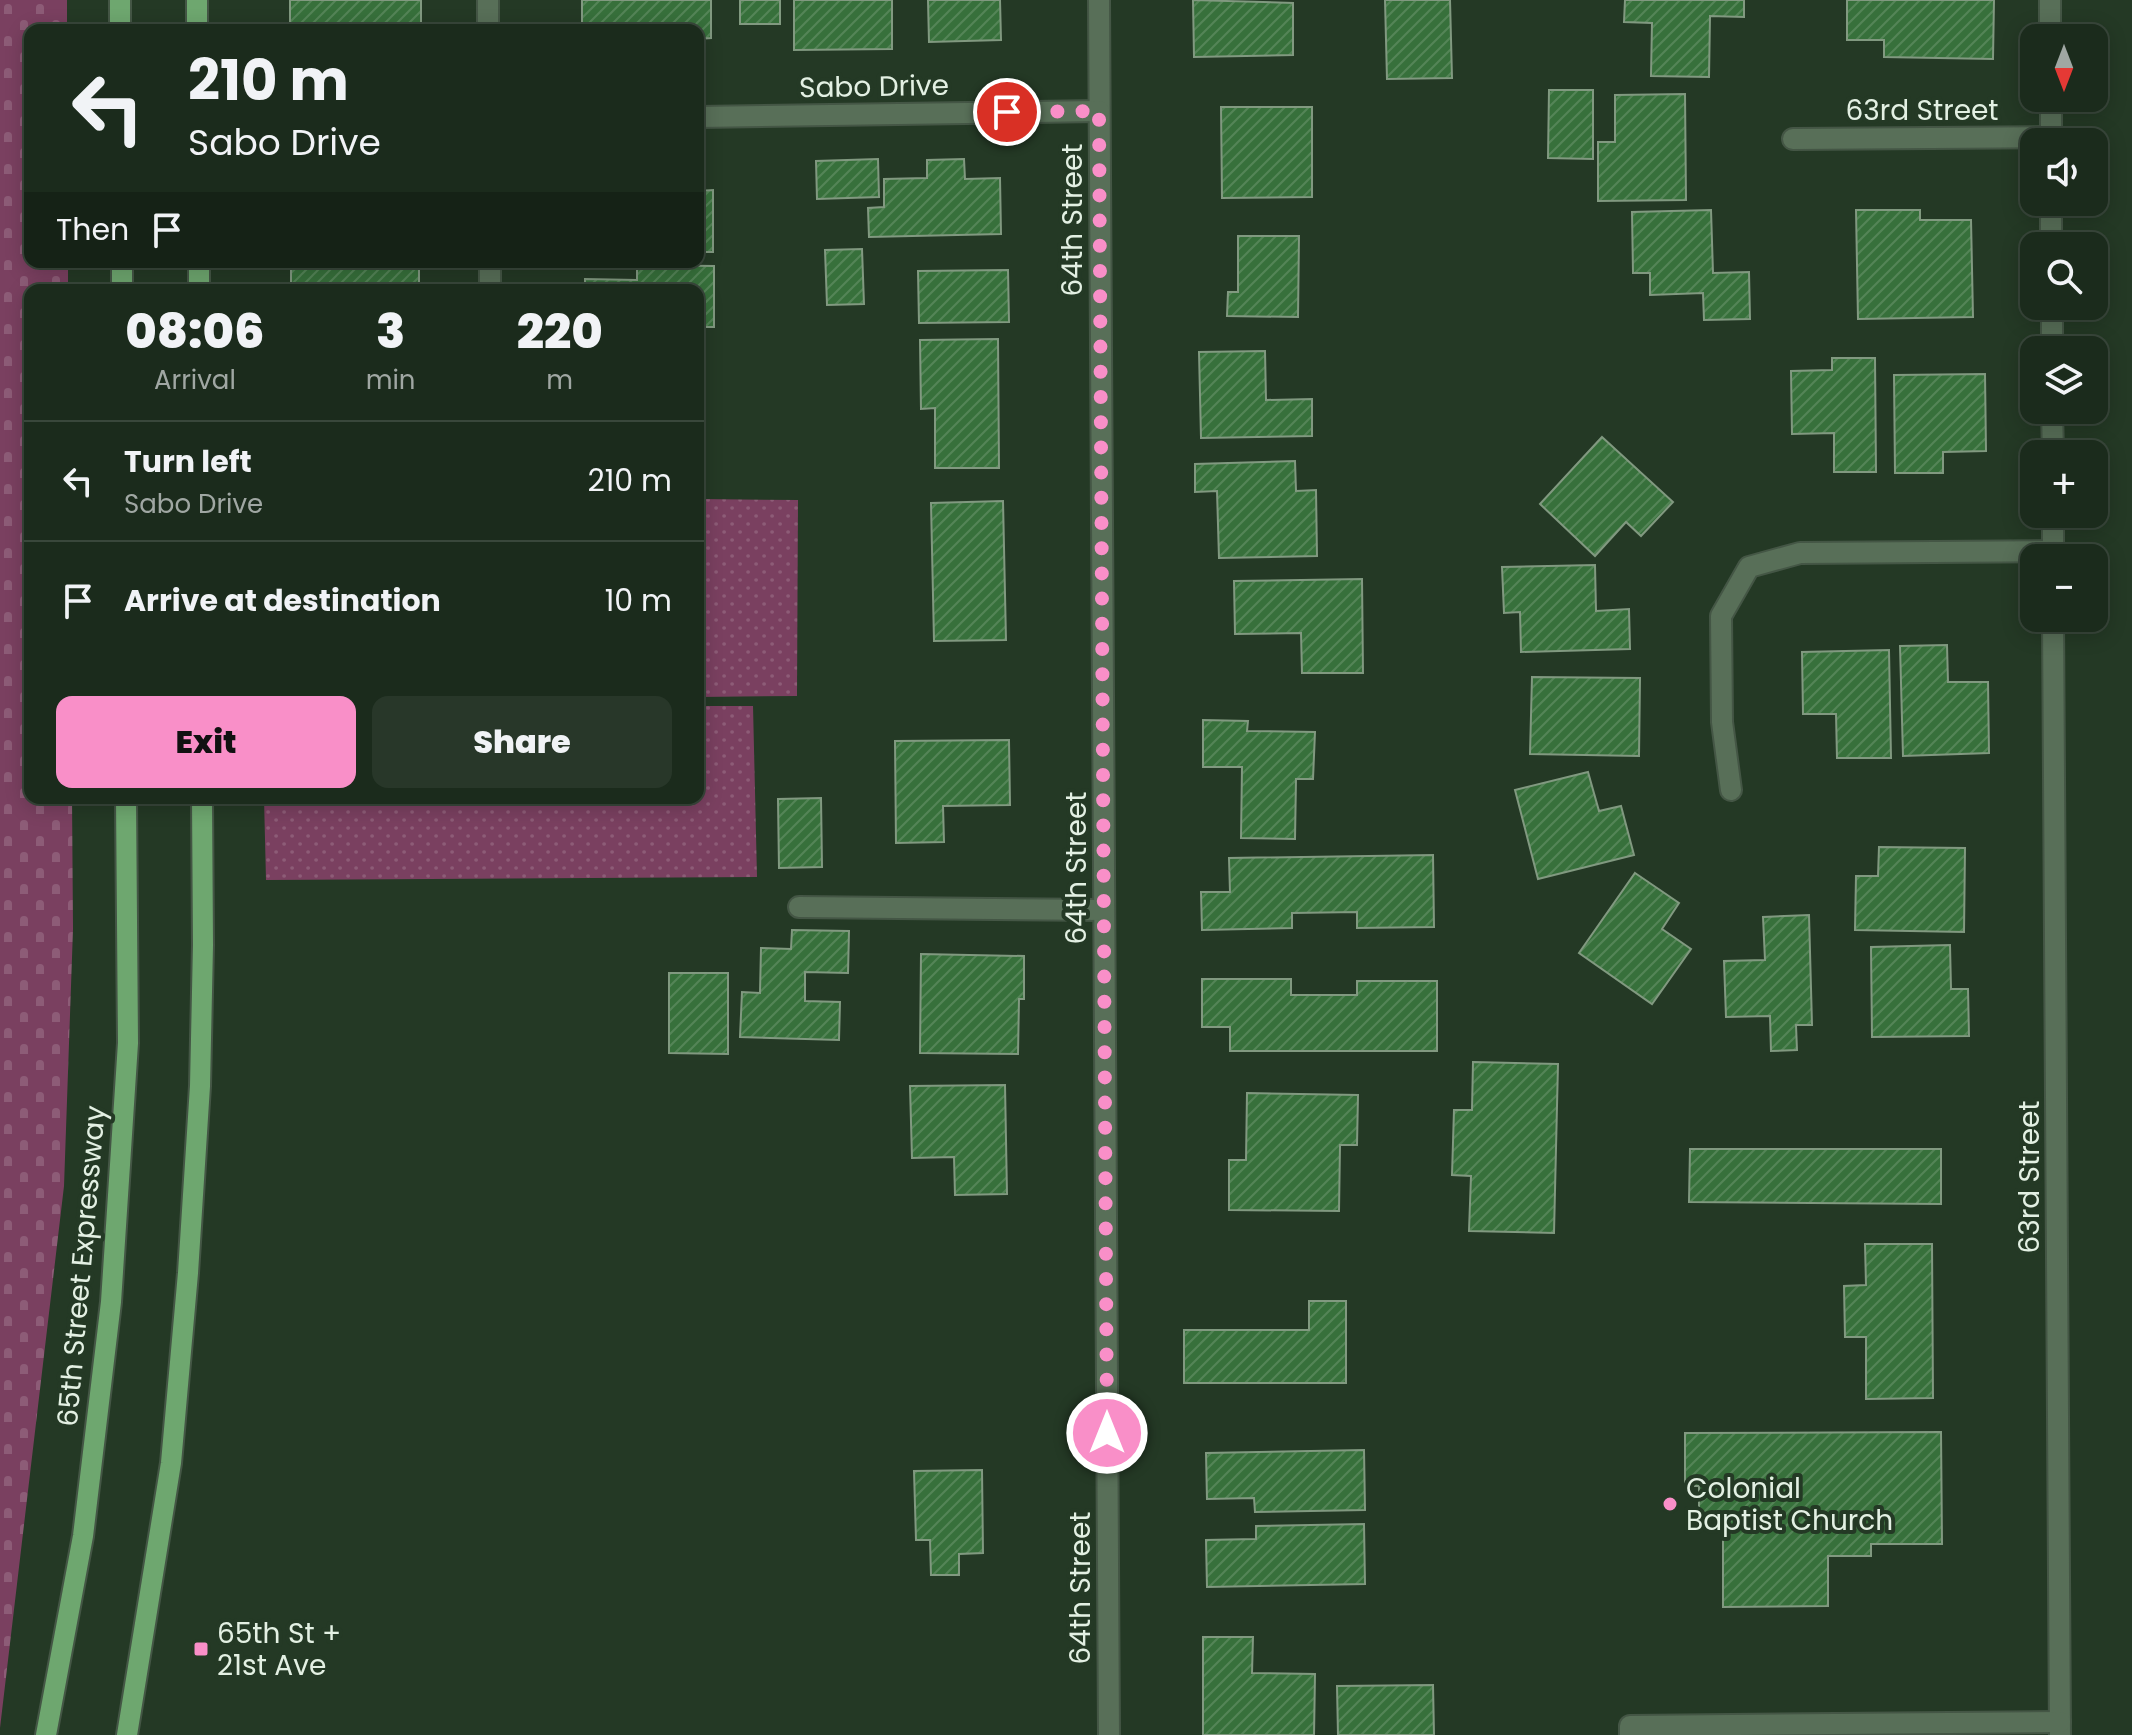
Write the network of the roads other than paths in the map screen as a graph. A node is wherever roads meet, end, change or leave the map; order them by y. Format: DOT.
graph roads {
  1 [pos="120,0"];
  2 [pos="197,0"];
  3 [pos="488,0"];
  4 [pos="1099,0"];
  5 [pos="2050,0"];
  6 [pos="120,24"];
  7 [pos="197,24"];
  8 [pos="488,24"];
  9 [pos="2050,24"];
  10 [pos="1099,111"];
  11 [pos="704,117"];
  12 [pos="1793,139"];
  13 [pos="2020,140"];
  14 [pos="2020,554"];
  15 [pos="2053,632"];
  16 [pos="1731,790"];
  17 [pos="126,804"];
  18 [pos="202,804"];
  19 [pos="799,907"];
  20 [pos="1104,910"];
  21 [pos="2060,1729"];
  22 [pos="46,1735"];
  23 [pos="127,1735"];
  24 [pos="1109,1735"];
  25 [pos="1630,1735"];
  1 -- 6 [label="main road"];
  2 -- 7 [label="main road"];
  3 -- 8 [label="street"];
  4 -- 10 [label="street, 64th Street"];
  5 -- 9 [label="street"];
  10 -- 11 [label="street, Sabo Drive"];
  10 -- 20 [label="street, 64th Street"];
  12 -- 13 [label="street, 63rd Street"];
  14 -- 16 [label="street"];
  15 -- 21 [label="street, 63rd Street"];
  17 -- 22 [label="main road, 65th Street Expressway"];
  18 -- 23 [label="main road"];
  19 -- 20 [label="street"];
  20 -- 24 [label="street, 64th Street"];
  21 -- 25 [label="street"];
}
